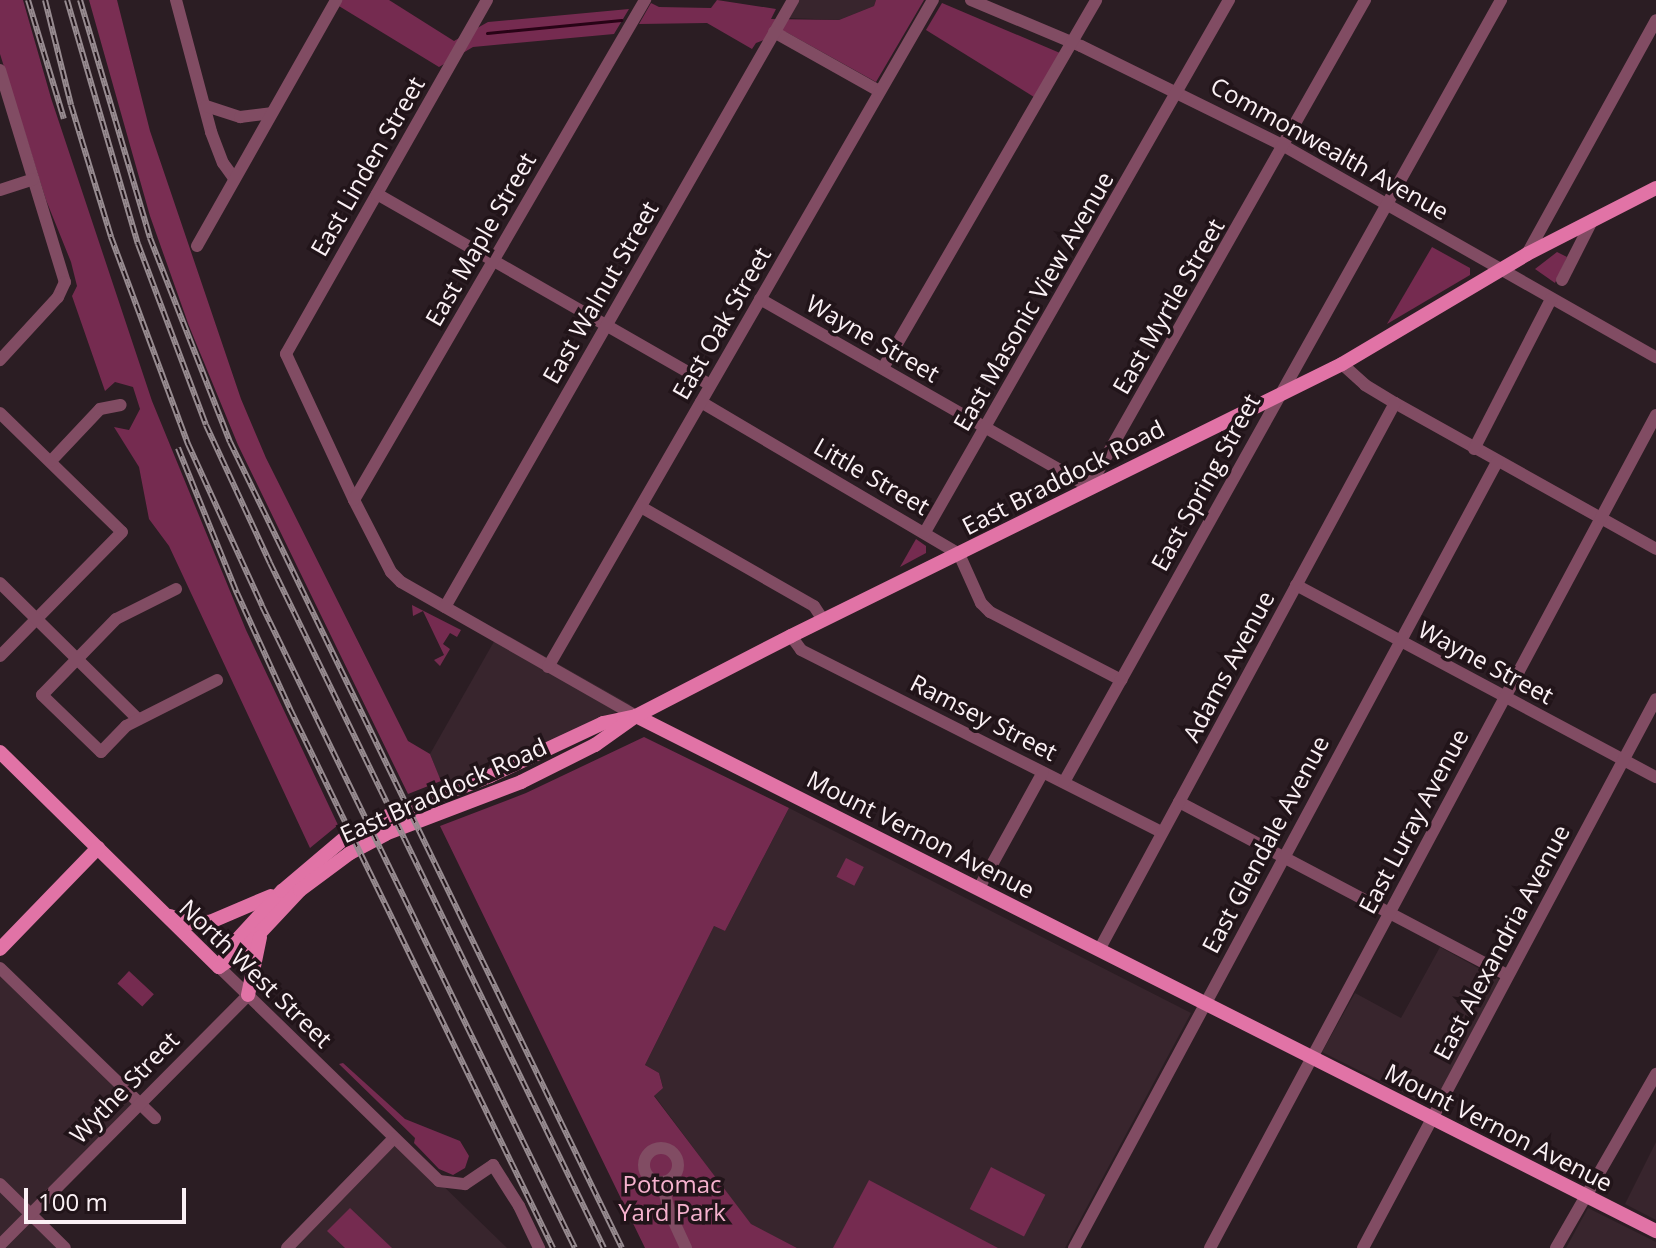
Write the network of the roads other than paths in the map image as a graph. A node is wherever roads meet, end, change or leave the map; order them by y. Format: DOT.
graph roads {
  1 [pos="176,0"];
  2 [pos="336,0"];
  3 [pos="487,0"];
  4 [pos="645,0"];
  5 [pos="793,0"];
  6 [pos="933,0"];
  7 [pos="971,0"];
  8 [pos="1096,0"];
  9 [pos="1229,0"];
  10 [pos="1365,0"];
  11 [pos="1501,0"];
  12 [pos="1656,20"];
  13 [pos="774,32"];
  14 [pos="1073,42"];
  15 [pos="0,70"];
  16 [pos="879,91"];
  17 [pos="1179,92"];
  18 [pos="206,106"];
  19 [pos="271,113"];
  20 [pos="1284,146"];
  21 [pos="234,178"];
  22 [pos="33,179"];
  23 [pos="1656,188"];
  24 [pos="0,190"];
  25 [pos="377,194"];
  26 [pos="1387,204"];
  27 [pos="1593,219"];
  28 [pos="197,246"];
  29 [pos="1527,254"];
  30 [pos="493,260"];
  31 [pos="1504,269"];
  32 [pos="1562,280"];
  33 [pos="760,299"];
  34 [pos="1551,299"];
  35 [pos="606,326"];
  36 [pos="286,354"];
  37 [pos="1656,357"];
  38 [pos="0,360"];
  39 [pos="1342,364"];
  40 [pos="883,368"];
  41 [pos="710,385"];
  42 [pos="1277,396"];
  43 [pos="701,402"];
  44 [pos="1395,403"];
  45 [pos="121,405"];
  46 [pos="0,413"];
  47 [pos="1656,415"];
  48 [pos="986,428"];
  49 [pos="1474,449"];
  50 [pos="51,461"];
  51 [pos="1497,462"];
  52 [pos="1089,487"];
  53 [pos="354,500"];
  54 [pos="641,507"];
  55 [pos="1600,518"];
  56 [pos="925,532"];
  57 [pos="1656,549"];
  58 [pos="959,554"];
  59 [pos="0,583"];
  60 [pos="1296,585"];
  61 [pos="176,589"];
  62 [pos="445,607"];
  63 [pos="36,619"];
  64 [pos="823,620"];
  65 [pos="791,636"];
  66 [pos="1399,641"];
  67 [pos="0,656"];
  68 [pos="77,659"];
  69 [pos="548,667"];
  70 [pos="217,680"];
  71 [pos="1121,680"];
  72 [pos="1504,696"];
  73 [pos="1656,699"];
  74 [pos="636,716"];
  75 [pos="138,719"];
  76 [pos="0,752"];
  77 [pos="1623,760"];
  78 [pos="1043,772"];
  79 [pos="1656,777"];
  80 [pos="1064,782"];
  81 [pos="1179,802"];
  82 [pos="1162,832"];
  83 [pos="98,848"];
  84 [pos="1282,858"];
  85 [pos="979,888"];
  86 [pos="282,891"];
  87 [pos="164,913"];
  88 [pos="1388,914"];
  89 [pos="265,925"];
  90 [pos="0,949"];
  91 [pos="1099,950"];
  92 [pos="219,967"];
  93 [pos="0,968"];
  94 [pos="1507,975"];
  95 [pos="248,995"];
  96 [pos="1204,1003"];
  97 [pos="1312,1057"];
  98 [pos="1656,1074"];
  99 [pos="138,1104"];
  100 [pos="155,1118"];
  101 [pos="1433,1118"];
  102 [pos="394,1138"];
  103 [pos="662,1182"];
  104 [pos="0,1184"];
  105 [pos="1584,1195"];
  106 [pos="31,1214"];
  107 [pos="1656,1231"];
  108 [pos="0,1245"];
  109 [pos="65,1248"];
  110 [pos="287,1248"];
  111 [pos="539,1248"];
  112 [pos="686,1248"];
  113 [pos="1074,1248"];
  114 [pos="1210,1248"];
  115 [pos="1363,1248"];
  116 [pos="1556,1248"];
  1 -- 18 [label="street"];
  2 -- 19 [label="street"];
  3 -- 25 [label="street, East Linden Street"];
  4 -- 30 [label="street, East Maple Street"];
  5 -- 13 [label="street, East Walnut Street"];
  6 -- 16 [label="street, East Oak Street"];
  7 -- 14 [label="street, Commonwealth Avenue"];
  8 -- 14 [label="street"];
  9 -- 17 [label="street, East Masonic View Avenue"];
  10 -- 20 [label="street, East Myrtle Street"];
  11 -- 26 [label="street, East Spring Street"];
  12 -- 29 [label="street"];
  13 -- 16 [label="street"];
  13 -- 35 [label="street, East Walnut Street"];
  14 -- 17 [label="street, Commonwealth Avenue"];
  14 -- 40 [label="street"];
  15 -- 22 [label="street"];
  16 -- 33 [label="street, East Oak Street"];
  17 -- 20 [label="street, Commonwealth Avenue"];
  17 -- 48 [label="street, East Masonic View Avenue"];
  18 -- 19 [label="street"];
  18 -- 21 [label="street"];
  19 -- 21 [label="street"];
  20 -- 26 [label="street, Commonwealth Avenue"];
  20 -- 52 [label="street, East Myrtle Street"];
  21 -- 28 [label="street"];
  22 -- 24 [label="street"];
  22 -- 38 [label="street"];
  23 -- 27 [label="main road, East Braddock Road"];
  25 -- 30 [label="street"];
  25 -- 36 [label="street, East Linden Street"];
  26 -- 31 [label="street, Commonwealth Avenue"];
  26 -- 42 [label="street, East Spring Street"];
  27 -- 29 [label="main road, East Braddock Road"];
  27 -- 32 [label="street"];
  29 -- 31 [label="main road, East Braddock Road"];
  30 -- 35 [label="street"];
  30 -- 53 [label="street, East Maple Street"];
  31 -- 34 [label="street, Commonwealth Avenue"];
  31 -- 39 [label="main road, East Braddock Road"];
  33 -- 40 [label="street, Wayne Street"];
  33 -- 41 [label="street, East Oak Street"];
  34 -- 37 [label="street, Commonwealth Avenue"];
  34 -- 49 [label="street"];
  35 -- 41 [label="street"];
  35 -- 62 [label="street, East Walnut Street"];
  36 -- 53 [label="street, Mount Vernon Avenue"];
  39 -- 42 [label="main road, East Braddock Road"];
  39 -- 44 [label="street"];
  40 -- 48 [label="street, Wayne Street"];
  41 -- 43 [label="street, East Oak Street"];
  42 -- 52 [label="main road, East Braddock Road"];
  42 -- 71 [label="street, East Spring Street"];
  43 -- 54 [label="street, East Oak Street"];
  43 -- 56 [label="street, Little Street"];
  44 -- 49 [label="street"];
  44 -- 60 [label="street, Adams Avenue"];
  45 -- 50 [label="street"];
  46 -- 50 [label="street"];
  47 -- 55 [label="street, East Luray Avenue"];
  48 -- 52 [label="street, Wayne Street"];
  48 -- 56 [label="street, East Masonic View Avenue"];
  49 -- 51 [label="street"];
  50 -- 63 [label="street"];
  51 -- 55 [label="street"];
  51 -- 66 [label="street, East Glendale Avenue"];
  52 -- 58 [label="main road, East Braddock Road"];
  53 -- 62 [label="street, Mount Vernon Avenue"];
  54 -- 64 [label="street"];
  54 -- 69 [label="street, East Oak Street"];
  55 -- 57 [label="street"];
  55 -- 72 [label="street, East Luray Avenue"];
  56 -- 58 [label="street, Little Street"];
  58 -- 64 [label="main road, East Braddock Road"];
  58 -- 71 [label="street"];
  59 -- 63 [label="street"];
  60 -- 66 [label="street, Wayne Street"];
  60 -- 81 [label="street, Adams Avenue"];
  61 -- 68 [label="street"];
  62 -- 69 [label="street, Mount Vernon Avenue"];
  63 -- 67 [label="street"];
  63 -- 68 [label="street"];
  64 -- 65 [label="main road, East Braddock Road"];
  65 -- 74 [label="main road, East Braddock Road"];
  65 -- 78 [label="street, Ramsey Street"];
  66 -- 72 [label="street, Wayne Street"];
  66 -- 84 [label="street, East Glendale Avenue"];
  68 -- 75 [label="street"];
  68 -- 75 [label="street"];
  69 -- 74 [label="street, Mount Vernon Avenue"];
  70 -- 75 [label="street"];
  71 -- 80 [label="street, East Spring Street"];
  72 -- 77 [label="street, Wayne Street"];
  72 -- 88 [label="street, East Luray Avenue"];
  73 -- 77 [label="street, East Alexandria Avenue"];
  74 -- 85 [label="main road, Mount Vernon Avenue"];
  74 -- 86 [label="main road, East Braddock Road"];
  74 -- 89 [label="main road, East Braddock Road"];
  76 -- 83 [label="main road, North West Street"];
  77 -- 79 [label="street, Wayne Street"];
  77 -- 94 [label="street, East Alexandria Avenue"];
  78 -- 80 [label="street, Ramsey Street"];
  78 -- 85 [label="street"];
  80 -- 82 [label="street, Ramsey Street"];
  81 -- 82 [label="street, Adams Avenue"];
  81 -- 84 [label="street"];
  82 -- 91 [label="street, Adams Avenue"];
  83 -- 87 [label="main road, North West Street"];
  83 -- 90 [label="main road"];
  84 -- 88 [label="street"];
  84 -- 96 [label="street, East Glendale Avenue"];
  85 -- 91 [label="main road, Mount Vernon Avenue"];
  86 -- 87 [label="main road"];
  86 -- 92 [label="main road, East Braddock Road"];
  87 -- 92 [label="main road, North West Street"];
  88 -- 94 [label="street"];
  88 -- 97 [label="street, East Luray Avenue"];
  89 -- 92 [label="main road, East Braddock Road"];
  89 -- 95 [label="main road"];
  91 -- 96 [label="main road, Mount Vernon Avenue"];
  92 -- 95 [label="street, North West Street"];
  93 -- 99 [label="street"];
  94 -- 101 [label="street, East Alexandria Avenue"];
  95 -- 99 [label="street, Wythe Street"];
  95 -- 102 [label="street, North West Street"];
  96 -- 97 [label="main road, Mount Vernon Avenue"];
  96 -- 113 [label="street, East Glendale Avenue"];
  97 -- 101 [label="main road, Mount Vernon Avenue"];
  97 -- 114 [label="street, East Luray Avenue"];
  98 -- 105 [label="street"];
  99 -- 100 [label="street"];
  99 -- 106 [label="street, Wythe Street"];
  101 -- 105 [label="main road, Mount Vernon Avenue"];
  101 -- 115 [label="street, East Alexandria Avenue"];
  102 -- 110 [label="street"];
  102 -- 111 [label="street, North West Street"];
  103 -- 112 [label="street"];
  104 -- 106 [label="street"];
  105 -- 107 [label="main road, Mount Vernon Avenue"];
  105 -- 116 [label="street"];
  106 -- 108 [label="street, Wythe Street"];
  106 -- 109 [label="street"];
}
